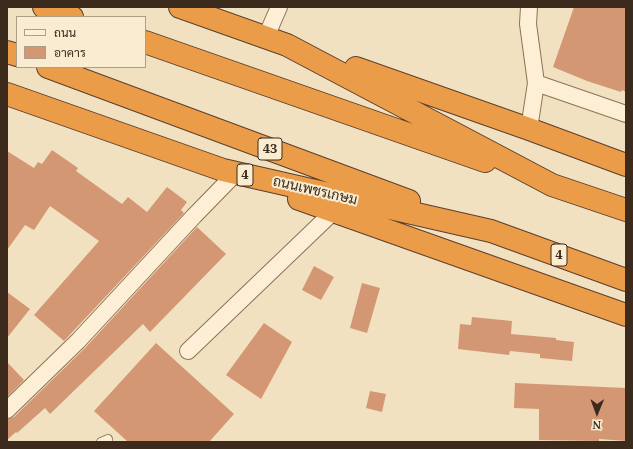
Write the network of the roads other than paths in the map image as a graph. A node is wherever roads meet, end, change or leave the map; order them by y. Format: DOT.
graph roads {
  1 [pos="44,7"];
  2 [pos="180,7"];
  3 [pos="279,7"];
  4 [pos="529,7"];
  5 [pos="69,16"];
  6 [pos="266,37"];
  7 [pos="146,42"];
  8 [pos="287,44"];
  9 [pos="51,68"];
  10 [pos="536,83"];
  11 [pos="7,94"];
  12 [pos="626,114"];
  13 [pos="530,129"];
  14 [pos="626,165"];
  15 [pos="229,172"];
  16 [pos="552,185"];
  17 [pos="626,210"];
  18 [pos="333,212"];
  19 [pos="491,231"];
  20 [pos="626,280"];
  21 [pos="625,319"];
  22 [pos="188,351"];
  23 [pos="7,410"];
  1 -- 5 [label="highway"];
  2 -- 6 [label="highway"];
  3 -- 6 [label="street"];
  4 -- 10 [label="street"];
  6 -- 8 [label="highway"];
  7 -- 16 [label="highway"];
  8 -- 13 [label="highway"];
  8 -- 16 [label="highway"];
  9 -- 19 [label="highway, 43"];
  10 -- 12 [label="street"];
  10 -- 13 [label="street"];
  11 -- 15 [label="highway, ถนนเพชรเกษม / 4"];
  13 -- 14 [label="highway"];
  15 -- 18 [label="highway"];
  15 -- 19 [label="highway, ถนนเพชรเกษม / 4"];
  15 -- 23 [label="street"];
  16 -- 17 [label="highway"];
  18 -- 21 [label="highway"];
  18 -- 22 [label="street"];
  19 -- 20 [label="highway, ถนนเพชรเกษม / 4"];
}
